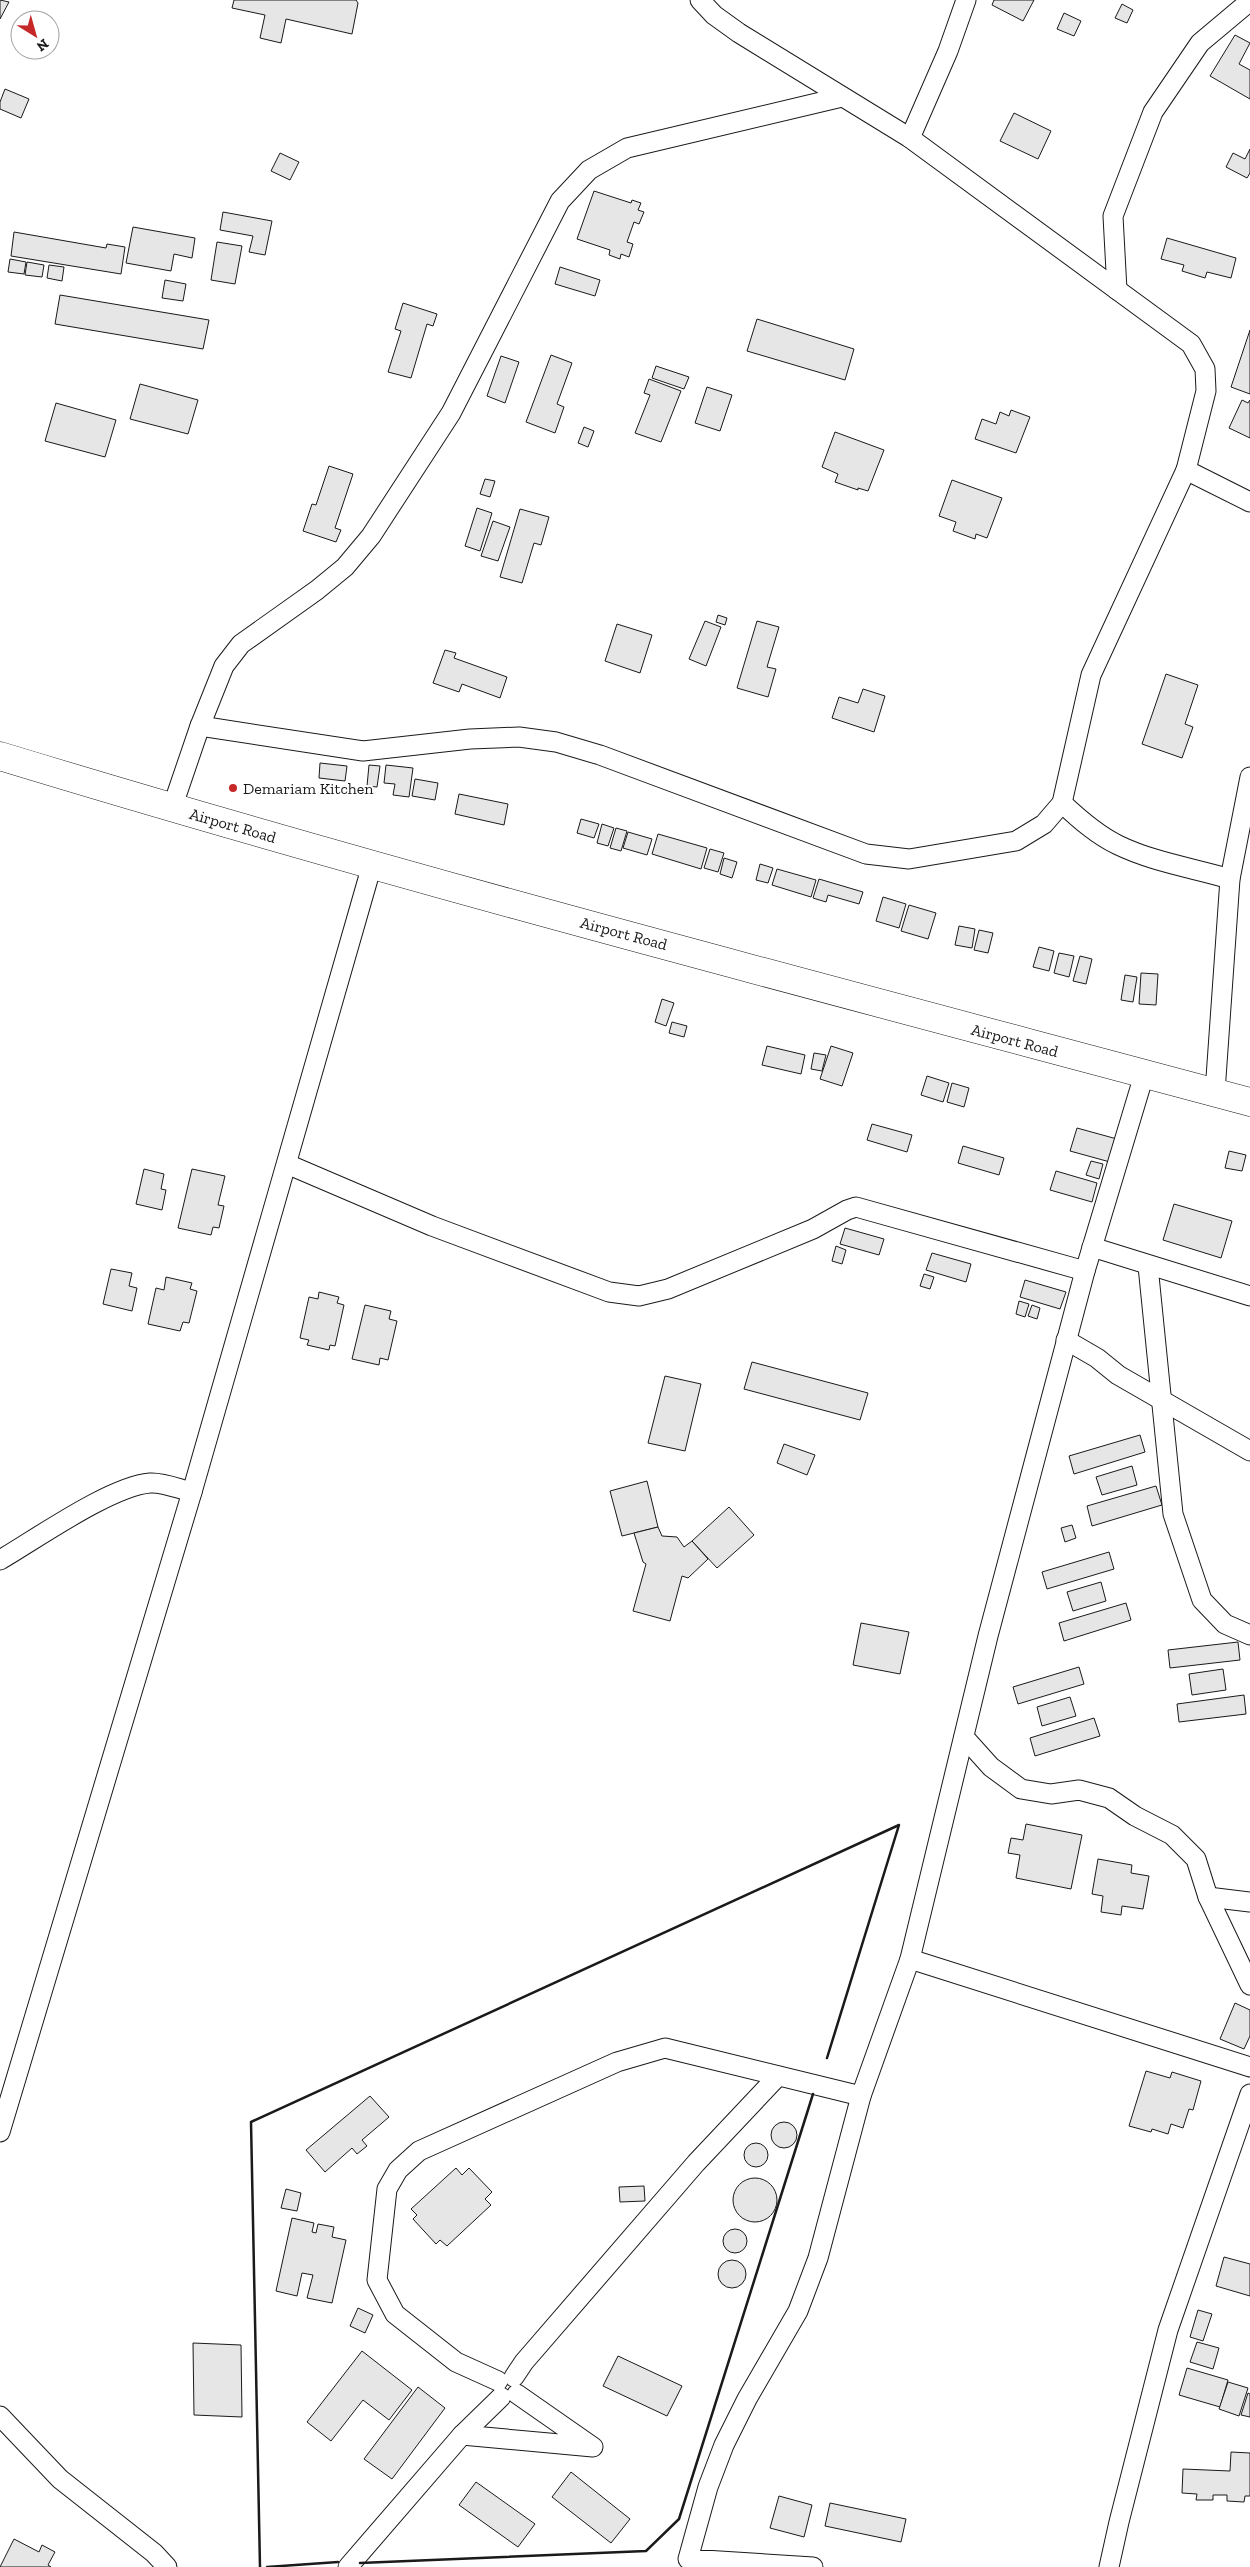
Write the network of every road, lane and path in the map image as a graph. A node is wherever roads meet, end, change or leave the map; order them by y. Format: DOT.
graph roads {
  1 [pos="700,0"];
  2 [pos="966,0"];
  3 [pos="1250,1"];
  4 [pos="842,97"];
  5 [pos="910,138"];
  6 [pos="1117,290"];
  7 [pos="1186,470"];
  8 [pos="1250,502"];
  9 [pos="200,726"];
  10 [pos="0,756"];
  11 [pos="1250,777"];
  12 [pos="1062,803"];
  13 [pos="172,808"];
  14 [pos="1243,847"];
  15 [pos="372,864"];
  16 [pos="1230,879"];
  17 [pos="1144,1075"];
  18 [pos="1215,1092"];
  19 [pos="1250,1102"];
  20 [pos="287,1164"];
  21 [pos="1092,1247"];
  22 [pos="1148,1266"];
  23 [pos="1085,1271"];
  24 [pos="1250,1296"];
  25 [pos="1066,1340"];
  26 [pos="1163,1401"];
  27 [pos="1250,1451"];
  28 [pos="192,1492"];
  29 [pos="0,1560"];
  30 [pos="1250,1635"];
  31 [pos="964,1738"];
  32 [pos="1208,1897"];
  33 [pos="1250,1902"];
  34 [pos="910,1959"];
  35 [pos="1250,1985"];
  36 [pos="1250,2067"];
  37 [pos="778,2076"];
  38 [pos="1250,2094"];
  39 [pos="861,2096"];
  40 [pos="0,2132"];
  41 [pos="508,2387"];
  42 [pos="0,2416"];
  43 [pos="462,2435"];
  44 [pos="153,2560"];
  45 [pos="682,2564"];
  46 [pos="167,2567"];
  47 [pos="348,2567"];
  48 [pos="813,2567"];
  49 [pos="1109,2567"];
  1 -- 4 [label="street"];
  2 -- 5 [label="street"];
  3 -- 6 [label="street"];
  4 -- 5 [label="street"];
  4 -- 9 [label="street"];
  5 -- 6 [label="street"];
  6 -- 7 [label="street"];
  7 -- 8 [label="street"];
  7 -- 12 [label="street"];
  9 -- 12 [label="street"];
  9 -- 13 [label="street"];
  10 -- 13 [label="highway, Airport Road"];
  11 -- 14 [label="street"];
  12 -- 16 [label="street"];
  13 -- 15 [label="highway, Airport Road"];
  14 -- 16 [label="street"];
  15 -- 17 [label="highway, Airport Road"];
  15 -- 20 [label="street"];
  16 -- 18 [label="street"];
  17 -- 18 [label="highway, Airport Road"];
  17 -- 21 [label="street"];
  18 -- 19 [label="highway, Airport Road"];
  20 -- 23 [label="street"];
  20 -- 28 [label="street"];
  21 -- 22 [label="street"];
  21 -- 23 [label="street"];
  22 -- 24 [label="street"];
  22 -- 26 [label="street"];
  23 -- 25 [label="street"];
  25 -- 26 [label="street"];
  25 -- 31 [label="street"];
  26 -- 27 [label="street"];
  26 -- 30 [label="street"];
  28 -- 29 [label="street"];
  28 -- 40 [label="street"];
  31 -- 32 [label="street"];
  31 -- 34 [label="street"];
  32 -- 33 [label="street"];
  32 -- 35 [label="street"];
  34 -- 36 [label="street"];
  34 -- 39 [label="street"];
  37 -- 39 [label="street"];
  37 -- 41 [label="street"];
  37 -- 41 [label="street"];
  38 -- 49 [label="street"];
  39 -- 45 [label="street"];
  41 -- 43 [label="street"];
  41 -- 43 [label="street"];
  42 -- 44 [label="street"];
  43 -- 47 [label="street"];
  44 -- 46 [label="street"];
  45 -- 48 [label="street"];
}
